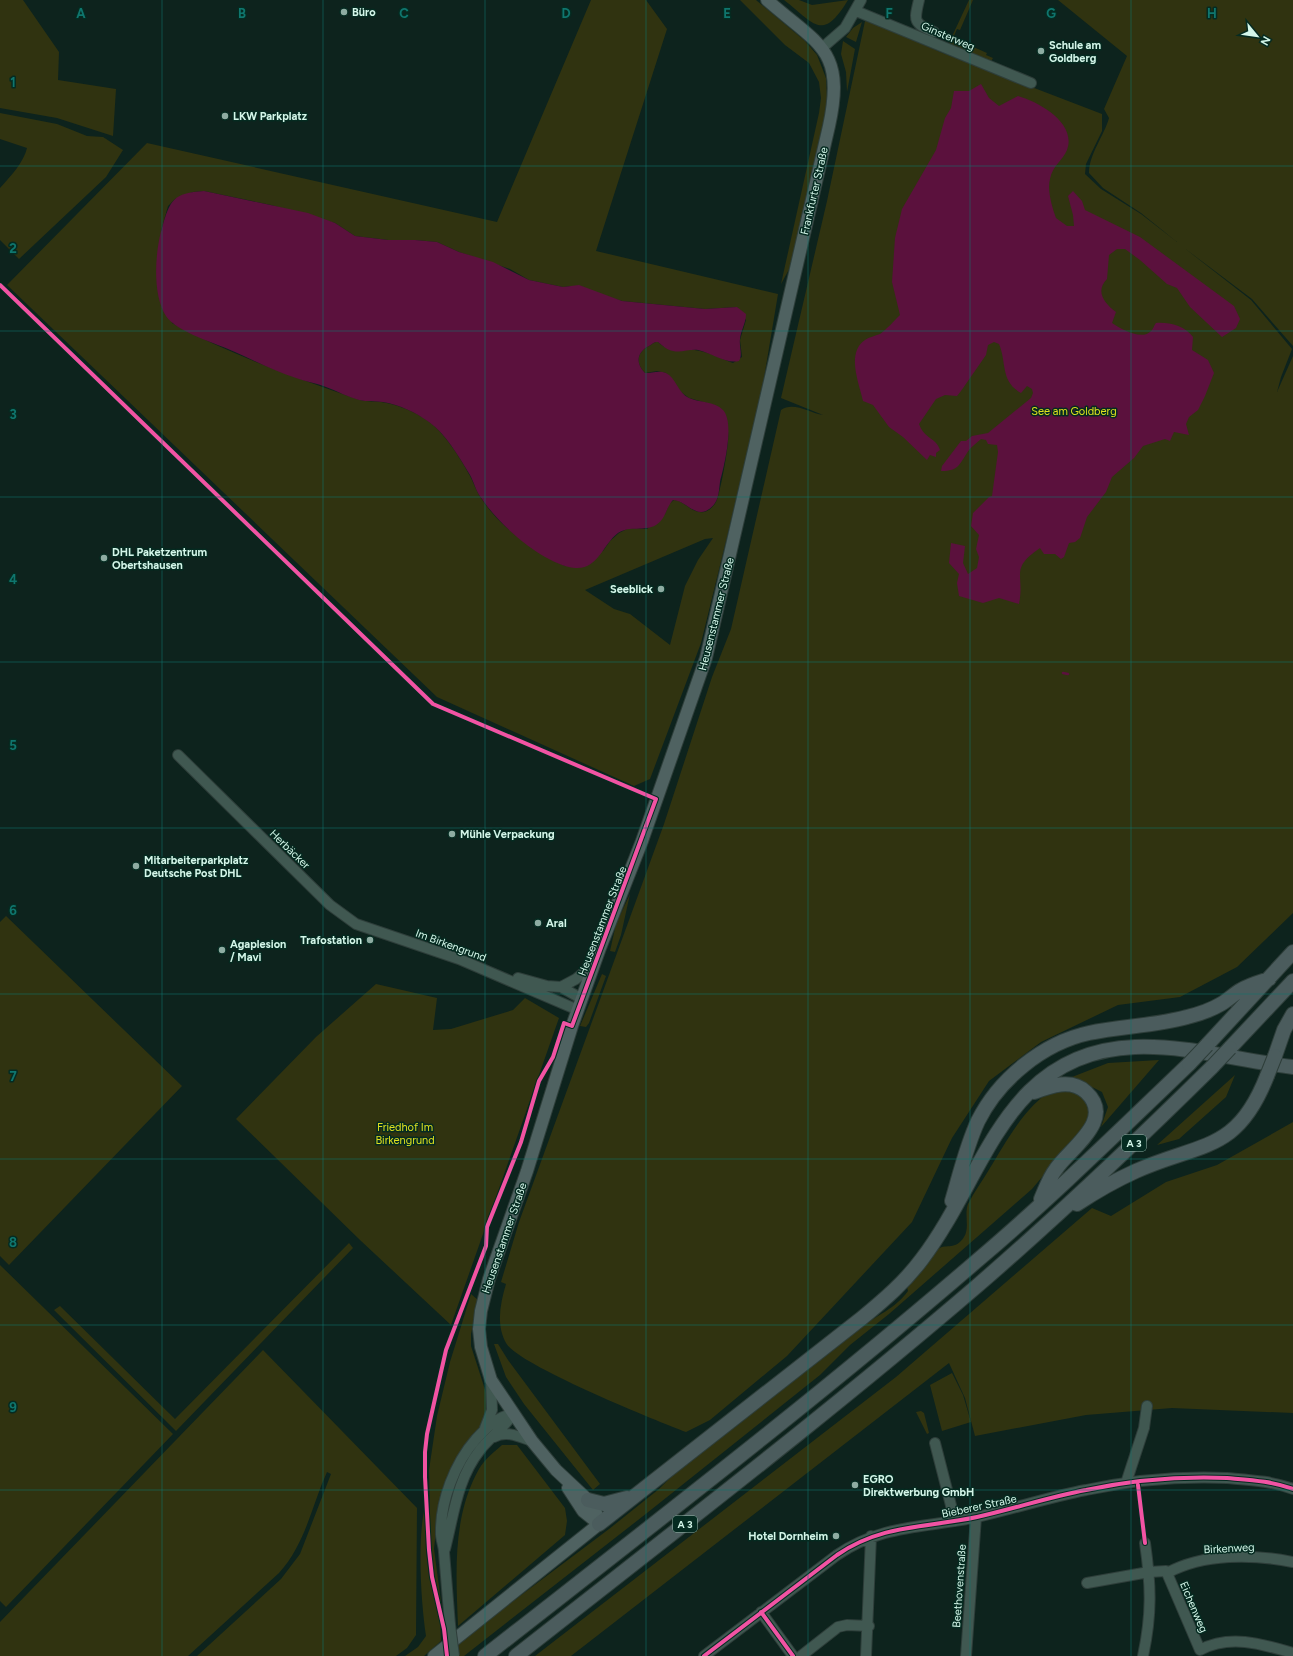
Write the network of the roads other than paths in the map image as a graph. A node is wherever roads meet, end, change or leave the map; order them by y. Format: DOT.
graph roads {
  1 [pos="767,0"];
  2 [pos="861,0"];
  3 [pos="919,0"];
  4 [pos="856,11"];
  5 [pos="934,32"];
  6 [pos="822,48"];
  7 [pos="1031,84"];
  8 [pos="768,396"];
  9 [pos="178,755"];
  10 [pos="399,939"];
  11 [pos="1293,952"];
  12 [pos="595,963"];
  13 [pos="495,974"];
  14 [pos="1269,979"];
  15 [pos="1293,981"];
  16 [pos="561,987"];
  17 [pos="582,999"];
  18 [pos="578,1010"];
  19 [pos="1293,1014"];
  20 [pos="1293,1067"];
  21 [pos="1026,1094"];
  22 [pos="1036,1208"];
  23 [pos="1054,1218"];
  24 [pos="947,1221"];
  25 [pos="491,1380"];
  26 [pos="1147,1406"];
  27 [pos="514,1414"];
  28 [pos="483,1431"];
  29 [pos="488,1441"];
  30 [pos="532,1441"];
  31 [pos="935,1443"];
  32 [pos="1126,1483"];
  33 [pos="1293,1488"];
  34 [pos="633,1496"];
  35 [pos="586,1506"];
  36 [pos="976,1518"];
  37 [pos="956,1521"];
  38 [pos="599,1524"];
  39 [pos="871,1536"];
  40 [pos="579,1539"];
  41 [pos="1145,1543"];
  42 [pos="444,1550"];
  43 [pos="1293,1562"];
  44 [pos="1149,1572"];
  45 [pos="1167,1573"];
  46 [pos="1088,1583"];
  47 [pos="761,1612"];
  48 [pos="868,1626"];
  49 [pos="1293,1653"];
  50 [pos="434,1656"];
  51 [pos="454,1656"];
  52 [pos="485,1656"];
  53 [pos="516,1656"];
  54 [pos="704,1656"];
  55 [pos="793,1656"];
  56 [pos="801,1656"];
  57 [pos="866,1656"];
  58 [pos="966,1656"];
  59 [pos="1143,1656"];
  1 -- 6 [label="main road"];
  2 -- 4 [label="street"];
  3 -- 5 [label="street"];
  4 -- 6 [label="street"];
  4 -- 7 [label="street, Ginsterweg"];
  6 -- 8 [label="main road, Frankfurter Straße"];
  8 -- 12 [label="main road, Heusenstammer Straße"];
  9 -- 10 [label="street, Herbäcker"];
  10 -- 13 [label="street, Im Birkengrund"];
  11 -- 14 [label="highway, A 3"];
  12 -- 16 [label="street"];
  12 -- 17 [label="main road, Heusenstammer Straße"];
  13 -- 16 [label="street, Im Birkengrund"];
  13 -- 18 [label="street, Im Birkengrund"];
  14 -- 22 [label="highway, A 3, bridge"];
  14 -- 24 [label="highway"];
  15 -- 23 [label="highway, A 3, bridge"];
  16 -- 17 [label="street, Im Birkengrund"];
  17 -- 18 [label="main road, Heusenstammer Straße"];
  18 -- 25 [label="main road, Heusenstammer Straße"];
  19 -- 23 [label="highway, bridge"];
  20 -- 21 [label="highway"];
  21 -- 22 [label="highway"];
  21 -- 24 [label="highway"];
  22 -- 52 [label="highway, A 3"];
  23 -- 53 [label="highway, A 3"];
  24 -- 34 [label="highway"];
  25 -- 27 [label="main road, Heusenstammer Straße"];
  25 -- 28 [label="street"];
  26 -- 32 [label="street"];
  27 -- 28 [label="street"];
  27 -- 29 [label="street"];
  27 -- 30 [label="main road, Heusenstammer Straße"];
  28 -- 42 [label="street"];
  29 -- 30 [label="street"];
  29 -- 42 [label="street"];
  30 -- 35 [label="main road, Heusenstammer Straße"];
  31 -- 37 [label="street, Bieberer Straße"];
  32 -- 33 [label="street, Bieberer Straße"];
  32 -- 36 [label="street, Bieberer Straße"];
  34 -- 35 [label="highway"];
  34 -- 38 [label="highway"];
  35 -- 38 [label="main road, Heusenstammer Straße"];
  35 -- 40 [label="main road"];
  36 -- 37 [label="street, Bieberer Straße"];
  36 -- 58 [label="street, Beethovenstraße"];
  37 -- 39 [label="street, Bieberer Straße"];
  38 -- 40 [label="main road"];
  39 -- 47 [label="street, Bieberer Straße"];
  39 -- 48 [label="street"];
  40 -- 50 [label="main road"];
  41 -- 44 [label="street"];
  42 -- 51 [label="street, bridge"];
  43 -- 45 [label="street, Birkenweg"];
  44 -- 45 [label="street"];
  44 -- 46 [label="street"];
  44 -- 59 [label="street"];
  45 -- 49 [label="street, Eichenweg"];
  47 -- 54 [label="street, Bieberer Straße"];
  47 -- 55 [label="street"];
  48 -- 56 [label="street"];
  48 -- 57 [label="street"];
}
